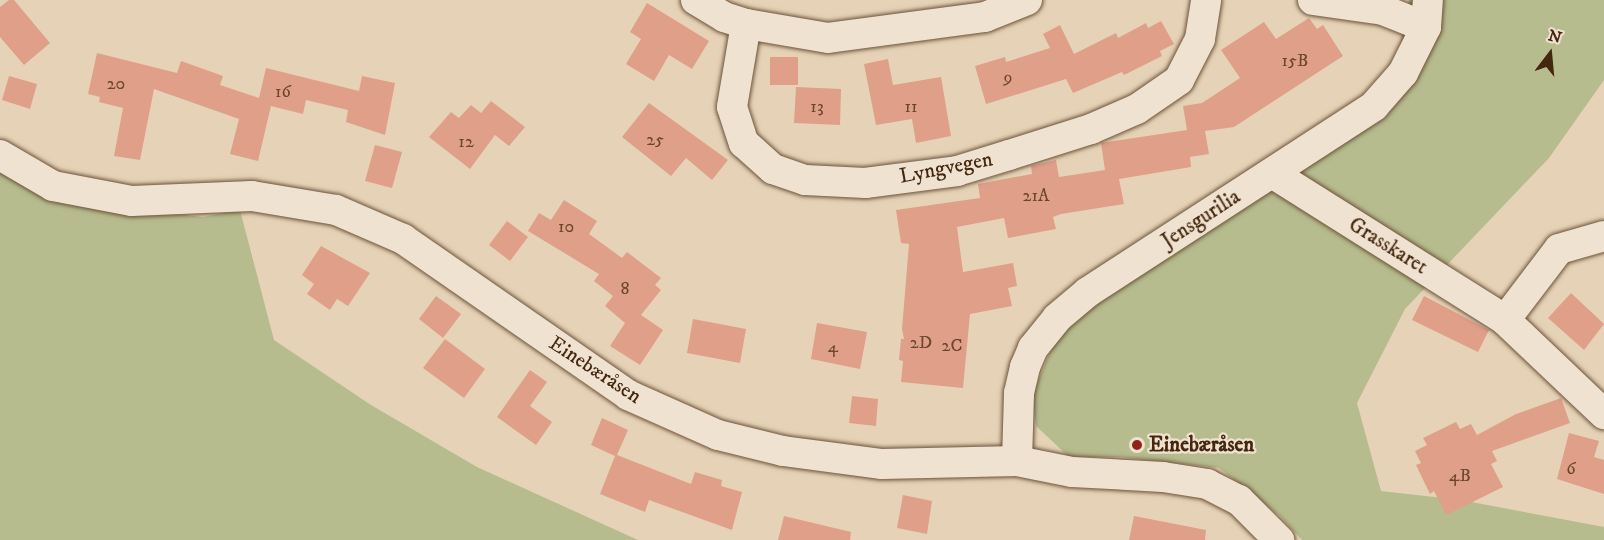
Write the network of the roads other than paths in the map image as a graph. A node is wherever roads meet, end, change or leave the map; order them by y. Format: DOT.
graph roads {
  1 [pos="696,0"];
  2 [pos="1027,0"];
  3 [pos="1206,0"];
  4 [pos="1313,0"];
  5 [pos="1427,14"];
  6 [pos="746,24"];
  7 [pos="0,155"];
  8 [pos="1272,173"];
  9 [pos="1604,236"];
  10 [pos="1505,320"];
  11 [pos="1604,414"];
  12 [pos="1017,461"];
  13 [pos="1279,540"];
  1 -- 6 [label="street"];
  2 -- 6 [label="street"];
  3 -- 6 [label="street, Lyngvegen"];
  4 -- 5 [label="street"];
  5 -- 8 [label="street, Jensgurilia"];
  7 -- 12 [label="street, Einebæråsen"];
  8 -- 10 [label="street, Grasskaret"];
  8 -- 12 [label="street, Jensgurilia"];
  9 -- 10 [label="street"];
  10 -- 11 [label="street, Grasskaret"];
  12 -- 13 [label="street, Einebæråsen"];
}
